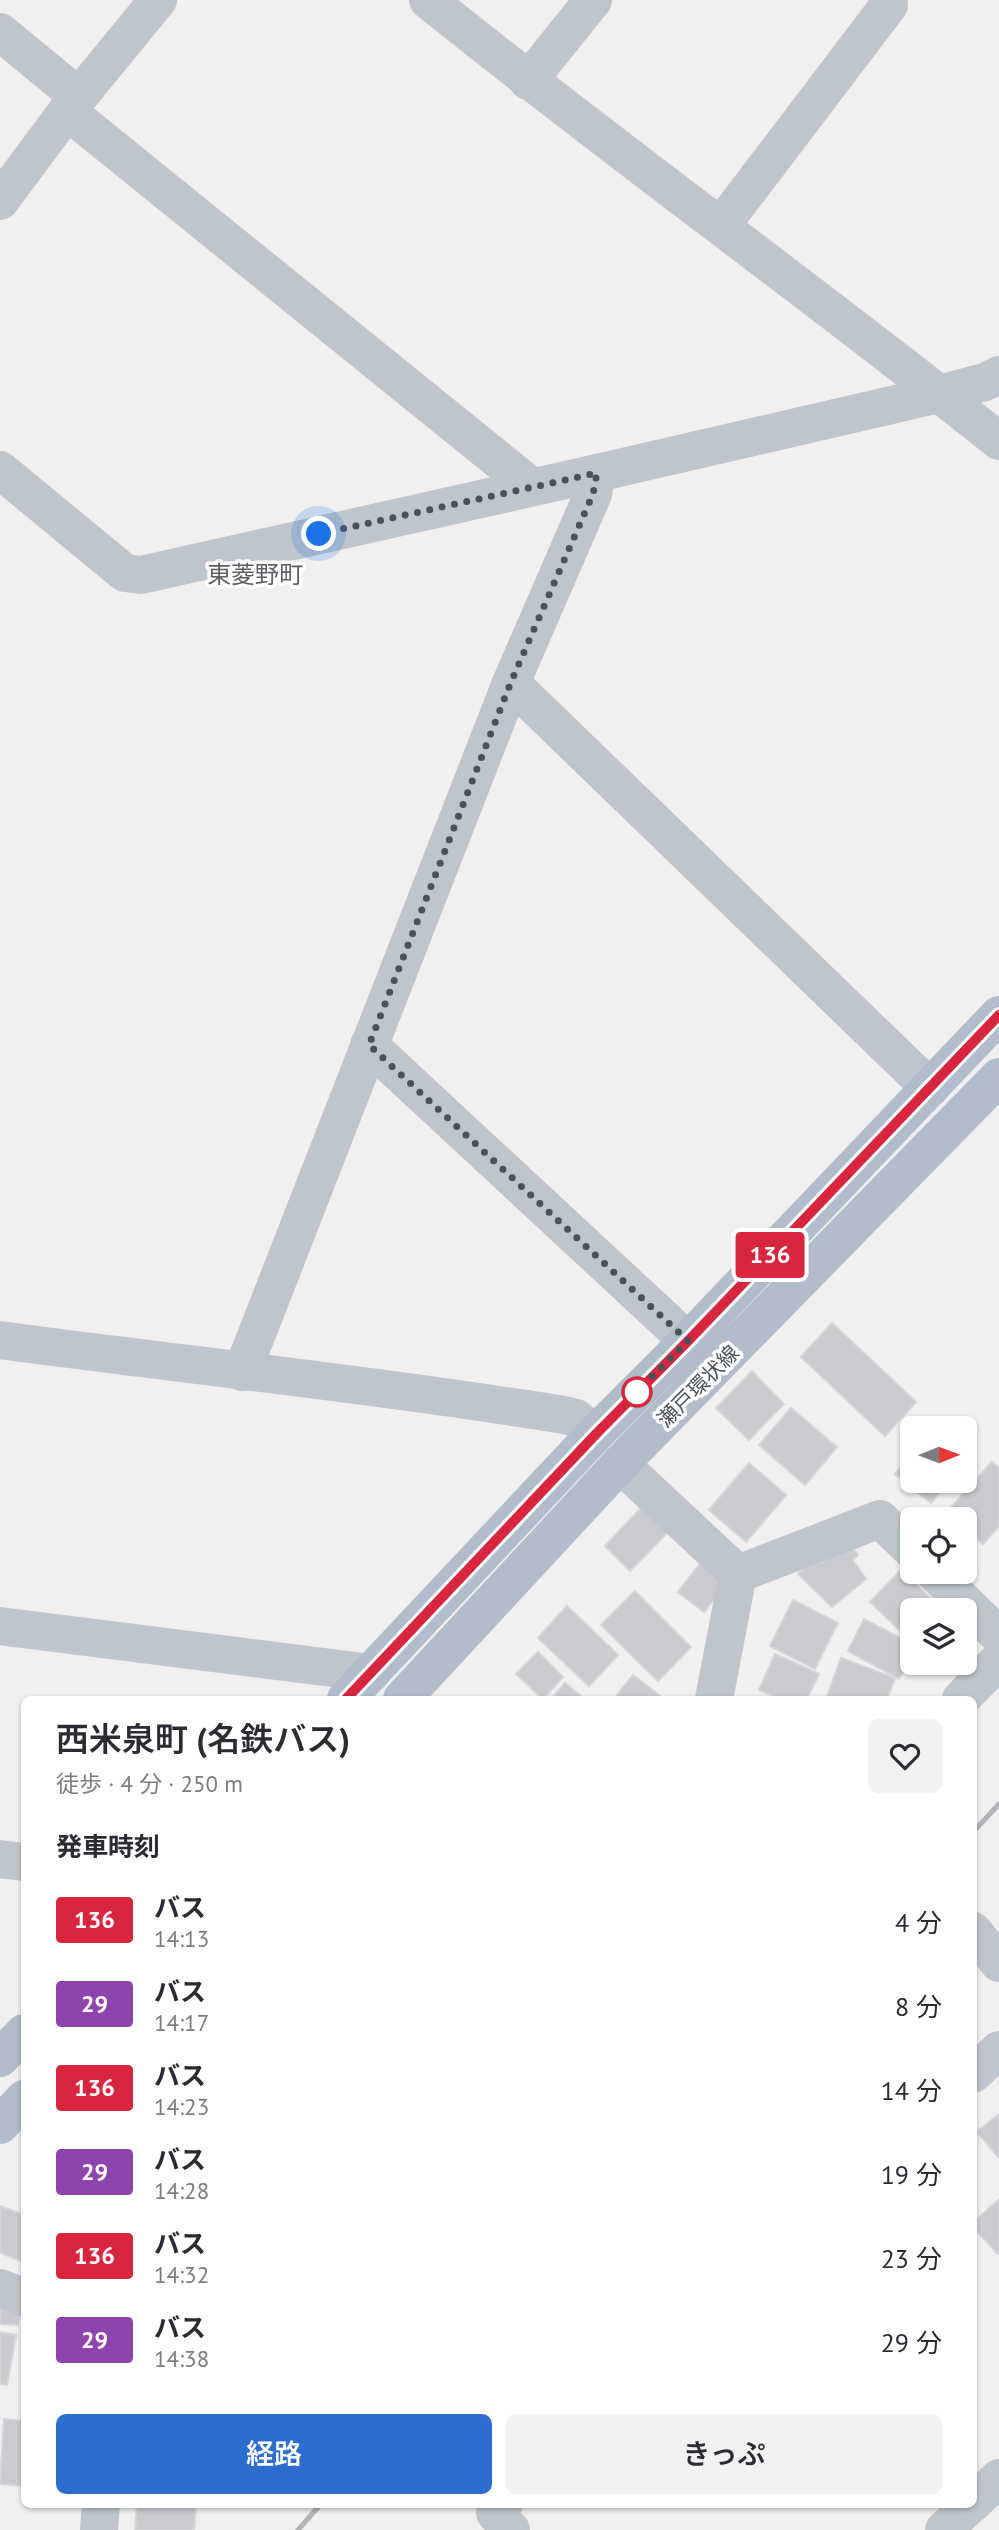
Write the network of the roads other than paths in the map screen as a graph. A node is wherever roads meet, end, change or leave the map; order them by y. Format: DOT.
graph roads {
  1 [pos="158,0"];
  2 [pos="428,0"];
  3 [pos="593,0"];
  4 [pos="890,5"];
  5 [pos="0,32"];
  6 [pos="528,81"];
  7 [pos="73,104"];
  8 [pos="0,201"];
  9 [pos="721,226"];
  10 [pos="999,374"];
  11 [pos="939,394"];
  12 [pos="999,441"];
  13 [pos="0,470"];
  14 [pos="597,473"];
  15 [pos="532,487"];
  16 [pos="511,682"];
  17 [pos="999,1015"];
  18 [pos="369,1045"];
  19 [pos="999,1077"];
  20 [pos="930,1088"];
  21 [pos="0,1340"];
  22 [pos="688,1341"];
  23 [pos="242,1372"];
  24 [pos="596,1434"];
  25 [pos="620,1464"];
  26 [pos="900,1538"];
  27 [pos="738,1574"];
  28 [pos="945,1584"];
  29 [pos="0,1626"];
  30 [pos="999,1636"];
  31 [pos="999,1660"];
  32 [pos="358,1686"];
  33 [pos="405,1696"];
  34 [pos="715,1696"];
  35 [pos="964,1696"];
  36 [pos="0,1859"];
  37 [pos="21,1862"];
  38 [pos="977,1936"];
  39 [pos="999,1964"];
  40 [pos="21,2035"];
  41 [pos="999,2050"];
  42 [pos="0,2057"];
  43 [pos="977,2070"];
  44 [pos="21,2102"];
  45 [pos="0,2125"];
  46 [pos="0,2288"];
  47 [pos="21,2296"];
  48 [pos="999,2478"];
  49 [pos="977,2498"];
  50 [pos="101,2508"];
  51 [pos="967,2508"];
  52 [pos="99,2530"];
  53 [pos="944,2530"];
  1 -- 7 [label="street"];
  2 -- 6 [label="street"];
  3 -- 6 [label="street"];
  4 -- 9 [label="street"];
  5 -- 7 [label="street"];
  6 -- 9 [label="street"];
  7 -- 8 [label="street"];
  7 -- 15 [label="street"];
  9 -- 11 [label="street"];
  10 -- 11 [label="street"];
  11 -- 12 [label="street"];
  11 -- 14 [label="street"];
  13 -- 15 [label="street"];
  14 -- 15 [label="street"];
  14 -- 16 [label="street"];
  16 -- 18 [label="street"];
  16 -- 20 [label="street"];
  17 -- 20 [label="main road, 瀬戸環状線"];
  18 -- 22 [label="street"];
  18 -- 23 [label="street"];
  19 -- 25 [label="main road, 瀬戸環状線"];
  20 -- 22 [label="main road, 瀬戸環状線"];
  21 -- 23 [label="street"];
  22 -- 24 [label="main road, 瀬戸環状線"];
  23 -- 24 [label="street"];
  24 -- 32 [label="main road, 瀬戸環状線"];
  25 -- 27 [label="street"];
  25 -- 33 [label="main road, 瀬戸環状線"];
  26 -- 27 [label="street"];
  27 -- 34 [label="street"];
  28 -- 30 [label="street"];
  29 -- 32 [label="street"];
  31 -- 35 [label="street"];
  36 -- 37 [label="street"];
  38 -- 39 [label="street"];
  40 -- 42 [label="main road"];
  41 -- 43 [label="street"];
  44 -- 45 [label="main road"];
  46 -- 47 [label="street"];
  48 -- 49 [label="street"];
  50 -- 52 [label="street"];
  51 -- 53 [label="street"];
}
